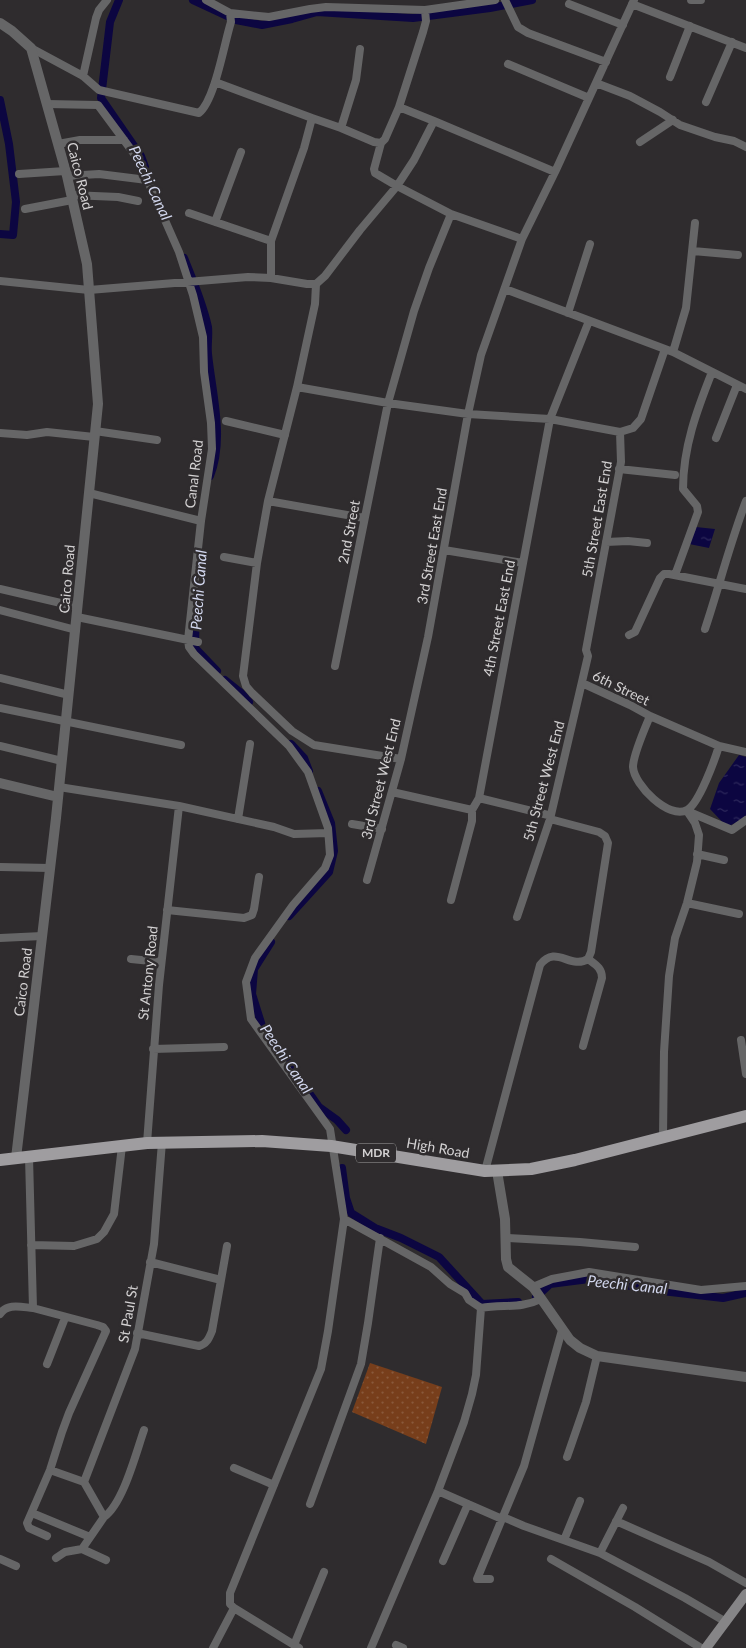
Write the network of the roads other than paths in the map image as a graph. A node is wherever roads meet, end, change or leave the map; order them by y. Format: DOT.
graph roads {
  1 [pos="108,0"];
  2 [pos="206,0"];
  3 [pos="310,0"];
  4 [pos="387,0"];
  5 [pos="495,0"];
  6 [pos="505,0"];
  7 [pos="691,0"];
  8 [pos="701,0"];
  9 [pos="633,2"];
  10 [pos="367,4"];
  11 [pos="569,4"];
  12 [pos="310,9"];
  13 [pos="384,9"];
  14 [pos="230,13"];
  15 [pos="425,15"];
  16 [pos="0,23"];
  17 [pos="623,25"];
  18 [pos="690,26"];
  19 [pos="732,42"];
  20 [pos="31,48"];
  21 [pos="746,48"];
  22 [pos="360,49"];
  23 [pos="606,62"];
  24 [pos="508,64"];
  25 [pos="83,76"];
  26 [pos="670,77"];
  27 [pos="215,82"];
  28 [pos="596,83"];
  29 [pos="100,90"];
  30 [pos="589,98"];
  31 [pos="706,102"];
  32 [pos="47,104"];
  33 [pos="98,105"];
  34 [pos="399,107"];
  35 [pos="312,118"];
  36 [pos="673,120"];
  37 [pos="434,121"];
  38 [pos="341,128"];
  39 [pos="124,140"];
  40 [pos="640,142"];
  41 [pos="381,143"];
  42 [pos="58,144"];
  43 [pos="746,147"];
  44 [pos="241,152"];
  45 [pos="555,172"];
  46 [pos="19,174"];
  47 [pos="66,174"];
  48 [pos="147,180"];
  49 [pos="398,186"];
  50 [pos="72,198"];
  51 [pos="138,201"];
  52 [pos="25,209"];
  53 [pos="189,214"];
  54 [pos="451,214"];
  55 [pos="215,222"];
  56 [pos="696,223"];
  57 [pos="522,239"];
  58 [pos="271,241"];
  59 [pos="590,244"];
  60 [pos="693,251"];
  61 [pos="738,255"];
  62 [pos="271,278"];
  63 [pos="0,281"];
  64 [pos="193,282"];
  65 [pos="316,284"];
  66 [pos="504,289"];
  67 [pos="89,290"];
  68 [pos="568,313"];
  69 [pos="589,321"];
  70 [pos="669,350"];
  71 [pos="712,372"];
  72 [pos="737,385"];
  73 [pos="297,387"];
  74 [pos="746,389"];
  75 [pos="388,403"];
  76 [pos="468,414"];
  77 [pos="550,419"];
  78 [pos="226,421"];
  79 [pos="620,432"];
  80 [pos="0,433"];
  81 [pos="95,434"];
  82 [pos="285,435"];
  83 [pos="716,438"];
  84 [pos="157,440"];
  85 [pos="620,469"];
  86 [pos="676,475"];
  87 [pos="89,493"];
  88 [pos="268,501"];
  89 [pos="746,501"];
  90 [pos="364,518"];
  91 [pos="201,521"];
  92 [pos="606,542"];
  93 [pos="647,544"];
  94 [pos="444,550"];
  95 [pos="224,557"];
  96 [pos="523,563"];
  97 [pos="257,564"];
  98 [pos="675,575"];
  99 [pos="720,584"];
  100 [pos="0,589"];
  101 [pos="746,589"];
  102 [pos="0,610"];
  103 [pos="77,612"];
  104 [pos="705,629"];
  105 [pos="76,630"];
  106 [pos="630,636"];
  107 [pos="192,641"];
  108 [pos="586,650"];
  109 [pos="335,666"];
  110 [pos="0,678"];
  111 [pos="417,682"];
  112 [pos="582,684"];
  113 [pos="69,695"];
  114 [pos="0,708"];
  115 [pos="650,716"];
  116 [pos="66,722"];
  117 [pos="250,744"];
  118 [pos="181,745"];
  119 [pos="0,746"];
  120 [pos="719,746"];
  121 [pos="746,752"];
  122 [pos="400,759"];
  123 [pos="62,761"];
  124 [pos="0,784"];
  125 [pos="59,792"];
  126 [pos="392,792"];
  127 [pos="479,798"];
  128 [pos="179,806"];
  129 [pos="472,810"];
  130 [pos="687,811"];
  131 [pos="238,819"];
  132 [pos="550,819"];
  133 [pos="746,820"];
  134 [pos="352,824"];
  135 [pos="382,828"];
  136 [pos="328,833"];
  137 [pos="697,854"];
  138 [pos="724,860"];
  139 [pos="0,867"];
  140 [pos="50,868"];
  141 [pos="259,877"];
  142 [pos="367,880"];
  143 [pos="451,900"];
  144 [pos="687,903"];
  145 [pos="167,910"];
  146 [pos="738,914"];
  147 [pos="517,917"];
  148 [pos="42,936"];
  149 [pos="0,938"];
  150 [pos="131,959"];
  151 [pos="588,959"];
  152 [pos="161,962"];
  153 [pos="741,1040"];
  154 [pos="583,1046"];
  155 [pos="224,1047"];
  156 [pos="153,1048"];
  157 [pos="746,1074"];
  158 [pos="746,1116"];
  159 [pos="663,1137"];
  160 [pos="147,1142"];
  161 [pos="162,1142"];
  162 [pos="122,1146"];
  163 [pos="331,1146"];
  164 [pos="29,1157"];
  165 [pos="16,1158"];
  166 [pos="0,1160"];
  167 [pos="491,1171"];
  168 [pos="344,1219"];
  169 [pos="380,1238"];
  170 [pos="506,1238"];
  171 [pos="31,1245"];
  172 [pos="227,1246"];
  173 [pos="635,1247"];
  174 [pos="150,1262"];
  175 [pos="220,1280"];
  176 [pos="746,1286"];
  177 [pos="537,1293"];
  178 [pos="33,1308"];
  179 [pos="481,1308"];
  180 [pos="0,1314"];
  181 [pos="65,1318"];
  182 [pos="562,1330"];
  183 [pos="138,1334"];
  184 [pos="597,1356"];
  185 [pos="47,1364"];
  186 [pos="746,1377"];
  187 [pos="144,1430"];
  188 [pos="568,1457"];
  189 [pos="234,1468"];
  190 [pos="50,1470"];
  191 [pos="84,1482"];
  192 [pos="274,1485"];
  193 [pos="438,1491"];
  194 [pos="580,1501"];
  195 [pos="310,1504"];
  196 [pos="468,1504"];
  197 [pos="623,1508"];
  198 [pos="32,1513"];
  199 [pos="104,1518"];
  200 [pos="503,1518"];
  201 [pos="616,1521"];
  202 [pos="47,1536"];
  203 [pos="90,1537"];
  204 [pos="564,1540"];
  205 [pos="82,1549"];
  206 [pos="600,1553"];
  207 [pos="56,1558"];
  208 [pos="0,1559"];
  209 [pos="551,1559"];
  210 [pos="106,1560"];
  211 [pos="443,1561"];
  212 [pos="16,1566"];
  213 [pos="324,1572"];
  214 [pos="490,1578"];
  215 [pos="746,1582"];
  216 [pos="746,1594"];
  217 [pos="234,1608"];
  218 [pos="726,1622"];
  219 [pos="297,1646"];
  220 [pos="213,1648"];
  221 [pos="371,1648"];
  222 [pos="700,1648"];
  223 [pos="706,1648"];
  1 -- 25 [label="street"];
  2 -- 14 [label="street"];
  3 -- 12 [label="street"];
  4 -- 13 [label="street"];
  5 -- 15 [label="street"];
  6 -- 23 [label="street"];
  7 -- 8 [label="street"];
  9 -- 17 [label="street, 3rd Street East End"];
  9 -- 18 [label="street"];
  10 -- 12 [label="street"];
  10 -- 13 [label="street"];
  11 -- 17 [label="street"];
  12 -- 14 [label="street"];
  13 -- 15 [label="street"];
  14 -- 27 [label="street"];
  15 -- 34 [label="street"];
  16 -- 20 [label="street"];
  17 -- 23 [label="street, 3rd Street East End"];
  18 -- 19 [label="street"];
  18 -- 26 [label="street"];
  19 -- 21 [label="street"];
  19 -- 31 [label="street"];
  20 -- 25 [label="street"];
  20 -- 32 [label="street, Caico Road"];
  22 -- 38 [label="street"];
  23 -- 28 [label="street, 3rd Street East End"];
  24 -- 30 [label="street"];
  25 -- 29 [label="street"];
  27 -- 29 [label="street"];
  27 -- 35 [label="street"];
  28 -- 30 [label="street, 3rd Street East End"];
  28 -- 36 [label="street"];
  29 -- 33 [label="street"];
  30 -- 45 [label="street, 3rd Street East End"];
  32 -- 33 [label="street"];
  32 -- 42 [label="street, Caico Road"];
  33 -- 39 [label="street, Canal Road"];
  34 -- 37 [label="street"];
  34 -- 41 [label="street"];
  35 -- 38 [label="street"];
  35 -- 58 [label="street"];
  36 -- 40 [label="street"];
  36 -- 43 [label="street"];
  37 -- 45 [label="street"];
  37 -- 49 [label="street"];
  38 -- 41 [label="street"];
  39 -- 42 [label="street"];
  39 -- 48 [label="street, Canal Road"];
  41 -- 49 [label="street"];
  42 -- 47 [label="street, Caico Road"];
  44 -- 55 [label="street"];
  45 -- 57 [label="street, 3rd Street East End"];
  46 -- 47 [label="street"];
  47 -- 48 [label="street"];
  47 -- 50 [label="street, Caico Road"];
  48 -- 64 [label="street, Canal Road"];
  49 -- 54 [label="street"];
  49 -- 65 [label="street"];
  50 -- 51 [label="street"];
  50 -- 52 [label="street"];
  50 -- 67 [label="street, Caico Road"];
  53 -- 55 [label="street"];
  54 -- 57 [label="street"];
  54 -- 75 [label="street, 2nd Street"];
  55 -- 58 [label="street"];
  56 -- 60 [label="street"];
  57 -- 66 [label="street, 3rd Street East End"];
  58 -- 62 [label="street"];
  59 -- 68 [label="street"];
  60 -- 61 [label="street"];
  60 -- 70 [label="street"];
  62 -- 64 [label="street"];
  62 -- 65 [label="street"];
  63 -- 67 [label="street"];
  64 -- 67 [label="street"];
  64 -- 91 [label="street, Canal Road"];
  65 -- 73 [label="street"];
  66 -- 68 [label="street"];
  66 -- 76 [label="street, 3rd Street East End"];
  67 -- 81 [label="street, Caico Road"];
  68 -- 69 [label="street"];
  69 -- 70 [label="street"];
  69 -- 77 [label="street, 4th Street East End"];
  70 -- 71 [label="street"];
  70 -- 79 [label="street"];
  71 -- 72 [label="street"];
  71 -- 98 [label="street"];
  72 -- 74 [label="street"];
  72 -- 83 [label="street"];
  73 -- 75 [label="street"];
  73 -- 82 [label="street"];
  75 -- 76 [label="street"];
  75 -- 90 [label="street, 2nd Street"];
  76 -- 77 [label="street"];
  76 -- 94 [label="street, 3rd Street East End"];
  77 -- 79 [label="street"];
  77 -- 96 [label="street, 4th Street East End"];
  78 -- 82 [label="street"];
  79 -- 85 [label="street, 5th Street East End"];
  80 -- 81 [label="street"];
  81 -- 84 [label="street"];
  81 -- 87 [label="street, Caico Road"];
  82 -- 88 [label="street"];
  85 -- 86 [label="street"];
  85 -- 92 [label="street, 5th Street East End"];
  87 -- 91 [label="street"];
  87 -- 103 [label="street, Caico Road"];
  88 -- 90 [label="street"];
  88 -- 97 [label="street"];
  89 -- 99 [label="street"];
  90 -- 109 [label="street, 2nd Street"];
  91 -- 107 [label="street, Canal Road"];
  92 -- 93 [label="street"];
  92 -- 108 [label="street, 5th Street East End"];
  94 -- 96 [label="street"];
  94 -- 111 [label="street, 3rd Street East End"];
  95 -- 97 [label="street"];
  96 -- 127 [label="street, 4th Street East End"];
  97 -- 122 [label="street"];
  98 -- 99 [label="street"];
  98 -- 106 [label="street"];
  99 -- 101 [label="street"];
  99 -- 104 [label="street"];
  100 -- 103 [label="street"];
  102 -- 105 [label="street"];
  103 -- 105 [label="street, Caico Road"];
  103 -- 107 [label="street"];
  105 -- 113 [label="street, Caico Road"];
  107 -- 136 [label="street"];
  108 -- 112 [label="street, 5th Street West End"];
  110 -- 113 [label="street"];
  111 -- 122 [label="street, 3rd Street West End"];
  112 -- 115 [label="street, 6th Street"];
  112 -- 132 [label="street, 5th Street West End"];
  113 -- 116 [label="street, Caico Road"];
  114 -- 116 [label="street"];
  115 -- 120 [label="street, 6th Street"];
  115 -- 130 [label="street, 6th Street"];
  116 -- 118 [label="street"];
  116 -- 123 [label="street, Caico Road"];
  117 -- 131 [label="street"];
  119 -- 123 [label="street"];
  120 -- 121 [label="street, 6th Street"];
  120 -- 130 [label="street"];
  122 -- 126 [label="street, 3rd Street West End"];
  123 -- 125 [label="street, Caico Road"];
  124 -- 125 [label="street"];
  125 -- 128 [label="street"];
  125 -- 140 [label="street, Caico Road"];
  126 -- 129 [label="street"];
  126 -- 135 [label="street, 3rd Street West End"];
  127 -- 129 [label="street, 4th Street East End"];
  127 -- 132 [label="street"];
  128 -- 131 [label="street"];
  128 -- 145 [label="street, St Antony Road"];
  129 -- 143 [label="street, 4th Street East End"];
  130 -- 133 [label="street, 6th Street"];
  130 -- 137 [label="street"];
  131 -- 136 [label="street"];
  132 -- 147 [label="street, 5th Street West End"];
  132 -- 151 [label="street"];
  134 -- 135 [label="street"];
  135 -- 142 [label="street, 3rd Street West End"];
  136 -- 163 [label="street"];
  137 -- 138 [label="street"];
  137 -- 144 [label="street"];
  139 -- 140 [label="street"];
  140 -- 148 [label="street, Caico Road"];
  141 -- 145 [label="street"];
  144 -- 146 [label="street"];
  144 -- 159 [label="street"];
  145 -- 152 [label="street, St Antony Road"];
  148 -- 149 [label="street"];
  148 -- 165 [label="street, Caico Road"];
  150 -- 152 [label="street"];
  151 -- 154 [label="street"];
  151 -- 167 [label="street"];
  152 -- 156 [label="street, St Antony Road"];
  153 -- 157 [label="street"];
  155 -- 156 [label="street"];
  156 -- 160 [label="street, St Antony Road"];
  158 -- 159 [label="main road, High Road / MDR"];
  159 -- 167 [label="main road, High Road / MDR"];
  160 -- 161 [label="main road, High Road / MDR"];
  160 -- 162 [label="main road, High Road / MDR"];
  161 -- 163 [label="main road, High Road / MDR"];
  161 -- 174 [label="street, St Paul St"];
  162 -- 164 [label="main road, High Road / MDR"];
  162 -- 171 [label="street"];
  163 -- 167 [label="main road, High Road / MDR"];
  163 -- 168 [label="street"];
  164 -- 165 [label="main road, High Road / MDR"];
  164 -- 171 [label="street"];
  165 -- 166 [label="main road, High Road / MDR"];
  167 -- 170 [label="street"];
  168 -- 169 [label="street"];
  168 -- 192 [label="street"];
  169 -- 179 [label="street"];
  169 -- 195 [label="street"];
  170 -- 173 [label="street"];
  170 -- 177 [label="street"];
  171 -- 178 [label="street"];
  172 -- 175 [label="street"];
  174 -- 175 [label="street"];
  174 -- 183 [label="street, St Paul St"];
  175 -- 183 [label="street"];
  176 -- 177 [label="street"];
  177 -- 179 [label="street"];
  177 -- 182 [label="street"];
  178 -- 180 [label="street"];
  178 -- 181 [label="street"];
  179 -- 193 [label="street"];
  181 -- 185 [label="street"];
  181 -- 190 [label="street"];
  182 -- 184 [label="street"];
  182 -- 200 [label="street"];
  183 -- 191 [label="street, St Paul St"];
  184 -- 186 [label="street"];
  184 -- 188 [label="street"];
  187 -- 199 [label="street"];
  189 -- 192 [label="street"];
  190 -- 191 [label="street"];
  190 -- 198 [label="street"];
  191 -- 199 [label="street"];
  192 -- 217 [label="street"];
  193 -- 196 [label="street"];
  193 -- 221 [label="street"];
  194 -- 204 [label="street"];
  196 -- 200 [label="street"];
  196 -- 211 [label="street"];
  197 -- 201 [label="street"];
  198 -- 202 [label="street"];
  198 -- 203 [label="street"];
  199 -- 203 [label="street"];
  200 -- 204 [label="street"];
  200 -- 214 [label="street"];
  201 -- 206 [label="street"];
  201 -- 215 [label="street"];
  203 -- 205 [label="street"];
  204 -- 206 [label="street"];
  205 -- 207 [label="street"];
  205 -- 210 [label="street"];
  206 -- 218 [label="street"];
  208 -- 212 [label="street"];
  209 -- 222 [label="street"];
  213 -- 219 [label="street"];
  216 -- 218 [label="main road"];
  217 -- 219 [label="street"];
  217 -- 220 [label="street"];
  218 -- 223 [label="main road"];
}
